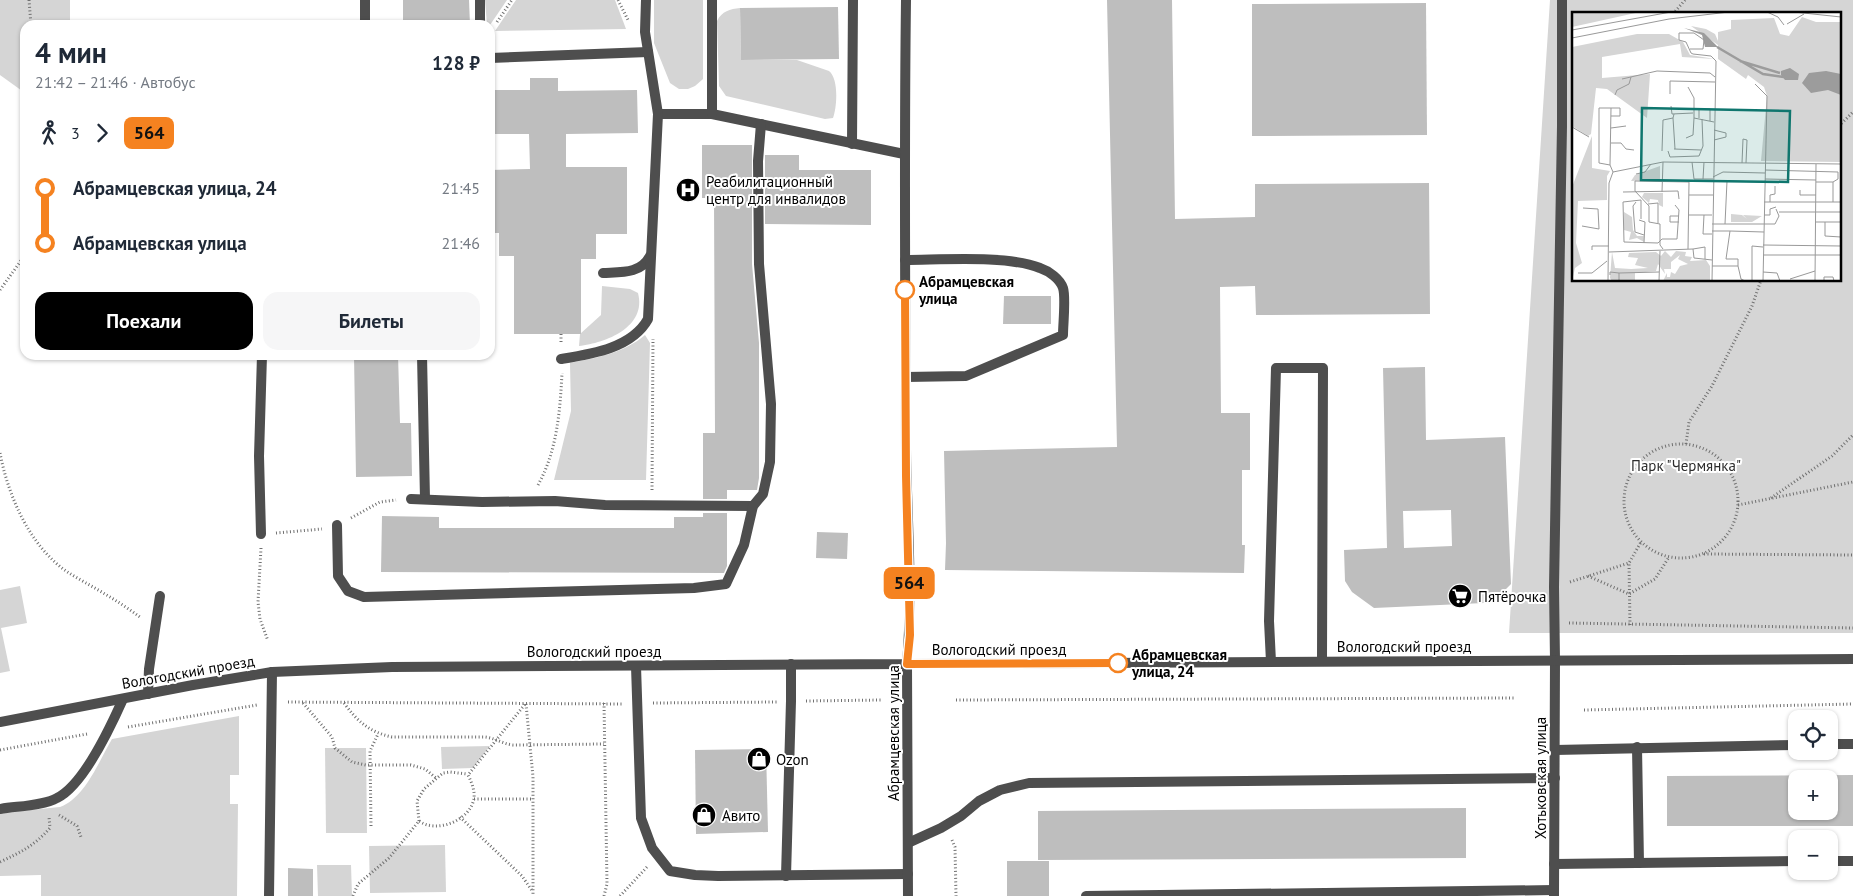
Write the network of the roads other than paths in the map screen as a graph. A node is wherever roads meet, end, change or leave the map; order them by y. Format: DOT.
graph roads {
  1 [pos="365,0"];
  2 [pos="480,0"];
  3 [pos="646,0"];
  4 [pos="712,0"];
  5 [pos="853,0"];
  6 [pos="906,0"];
  7 [pos="1562,0"];
  8 [pos="365,20"];
  9 [pos="480,20"];
  10 [pos="648,52"];
  11 [pos="495,58"];
  12 [pos="658,114"];
  13 [pos="712,114"];
  14 [pos="761,124"];
  15 [pos="852,144"];
  16 [pos="904,154"];
  17 [pos="650,256"];
  18 [pos="905,260"];
  19 [pos="631,271"];
  20 [pos="603,273"];
  21 [pos="650,285"];
  22 [pos="561,359"];
  23 [pos="262,360"];
  24 [pos="422,360"];
  25 [pos="906,377"];
  26 [pos="411,499"];
  27 [pos="425,499"];
  28 [pos="753,506"];
  29 [pos="338,525"];
  30 [pos="261,534"];
  31 [pos="160,596"];
  32 [pos="1853,659"];
  33 [pos="1555,660"];
  34 [pos="1322,661"];
  35 [pos="1271,662"];
  36 [pos="791,664"];
  37 [pos="907,664"];
  38 [pos="636,666"];
  39 [pos="272,672"];
  40 [pos="148,694"];
  41 [pos="123,699"];
  42 [pos="0,722"];
  43 [pos="1838,744"];
  44 [pos="1853,744"];
  45 [pos="1788,745"];
  46 [pos="1637,747"];
  47 [pos="1554,750"];
  48 [pos="1555,778"];
  49 [pos="0,809"];
  50 [pos="908,843"];
  51 [pos="1838,861"];
  52 [pos="1853,861"];
  53 [pos="1788,862"];
  54 [pos="1639,863"];
  55 [pos="1554,864"];
  56 [pos="908,874"];
  57 [pos="786,876"];
  58 [pos="1554,893"];
  59 [pos="269,896"];
  60 [pos="908,896"];
  61 [pos="1086,896"];
  1 -- 8 [label="street"];
  2 -- 9 [label="street"];
  3 -- 10 [label="street"];
  4 -- 13 [label="street"];
  5 -- 15 [label="street"];
  6 -- 16 [label="street, Абрамцевская улица"];
  7 -- 33 [label="street, Хотьковская улица"];
  10 -- 11 [label="street"];
  10 -- 12 [label="street"];
  12 -- 13 [label="street"];
  12 -- 17 [label="street"];
  13 -- 14 [label="street"];
  14 -- 15 [label="street"];
  14 -- 28 [label="street"];
  15 -- 16 [label="street"];
  16 -- 18 [label="street, Абрамцевская улица"];
  17 -- 19 [label="street"];
  17 -- 21 [label="street"];
  18 -- 25 [label="street, Абрамцевская улица"];
  18 -- 25 [label="street"];
  19 -- 20 [label="street"];
  19 -- 21 [label="street"];
  21 -- 22 [label="street"];
  23 -- 30 [label="street"];
  24 -- 27 [label="street"];
  25 -- 37 [label="street, Абрамцевская улица"];
  26 -- 27 [label="street"];
  27 -- 28 [label="street"];
  28 -- 29 [label="street"];
  31 -- 40 [label="street"];
  32 -- 33 [label="street, Вологодский проезд"];
  33 -- 34 [label="street, Вологодский проезд"];
  33 -- 47 [label="street, Хотьковская улица"];
  34 -- 35 [label="street, Вологодский проезд"];
  34 -- 35 [label="street"];
  35 -- 37 [label="street, Вологодский проезд"];
  36 -- 37 [label="street, Вологодский проезд"];
  36 -- 38 [label="street, Вологодский проезд"];
  36 -- 57 [label="street"];
  37 -- 50 [label="street, Абрамцевская улица"];
  38 -- 39 [label="street, Вологодский проезд"];
  38 -- 57 [label="street"];
  39 -- 40 [label="street, Вологодский проезд"];
  39 -- 59 [label="street"];
  40 -- 41 [label="street, Вологодский проезд"];
  41 -- 42 [label="street, Вологодский проезд"];
  41 -- 49 [label="street"];
  43 -- 44 [label="street"];
  45 -- 46 [label="street"];
  46 -- 47 [label="street"];
  46 -- 54 [label="street"];
  47 -- 48 [label="street, Хотьковская улица"];
  48 -- 50 [label="street"];
  48 -- 55 [label="street, Хотьковская улица"];
  50 -- 56 [label="street, Абрамцевская улица"];
  51 -- 52 [label="street"];
  53 -- 54 [label="street"];
  54 -- 55 [label="street"];
  55 -- 58 [label="street, Хотьковская улица"];
  56 -- 57 [label="street"];
  56 -- 60 [label="street, Абрамцевская улица"];
  58 -- 61 [label="street"];
}
